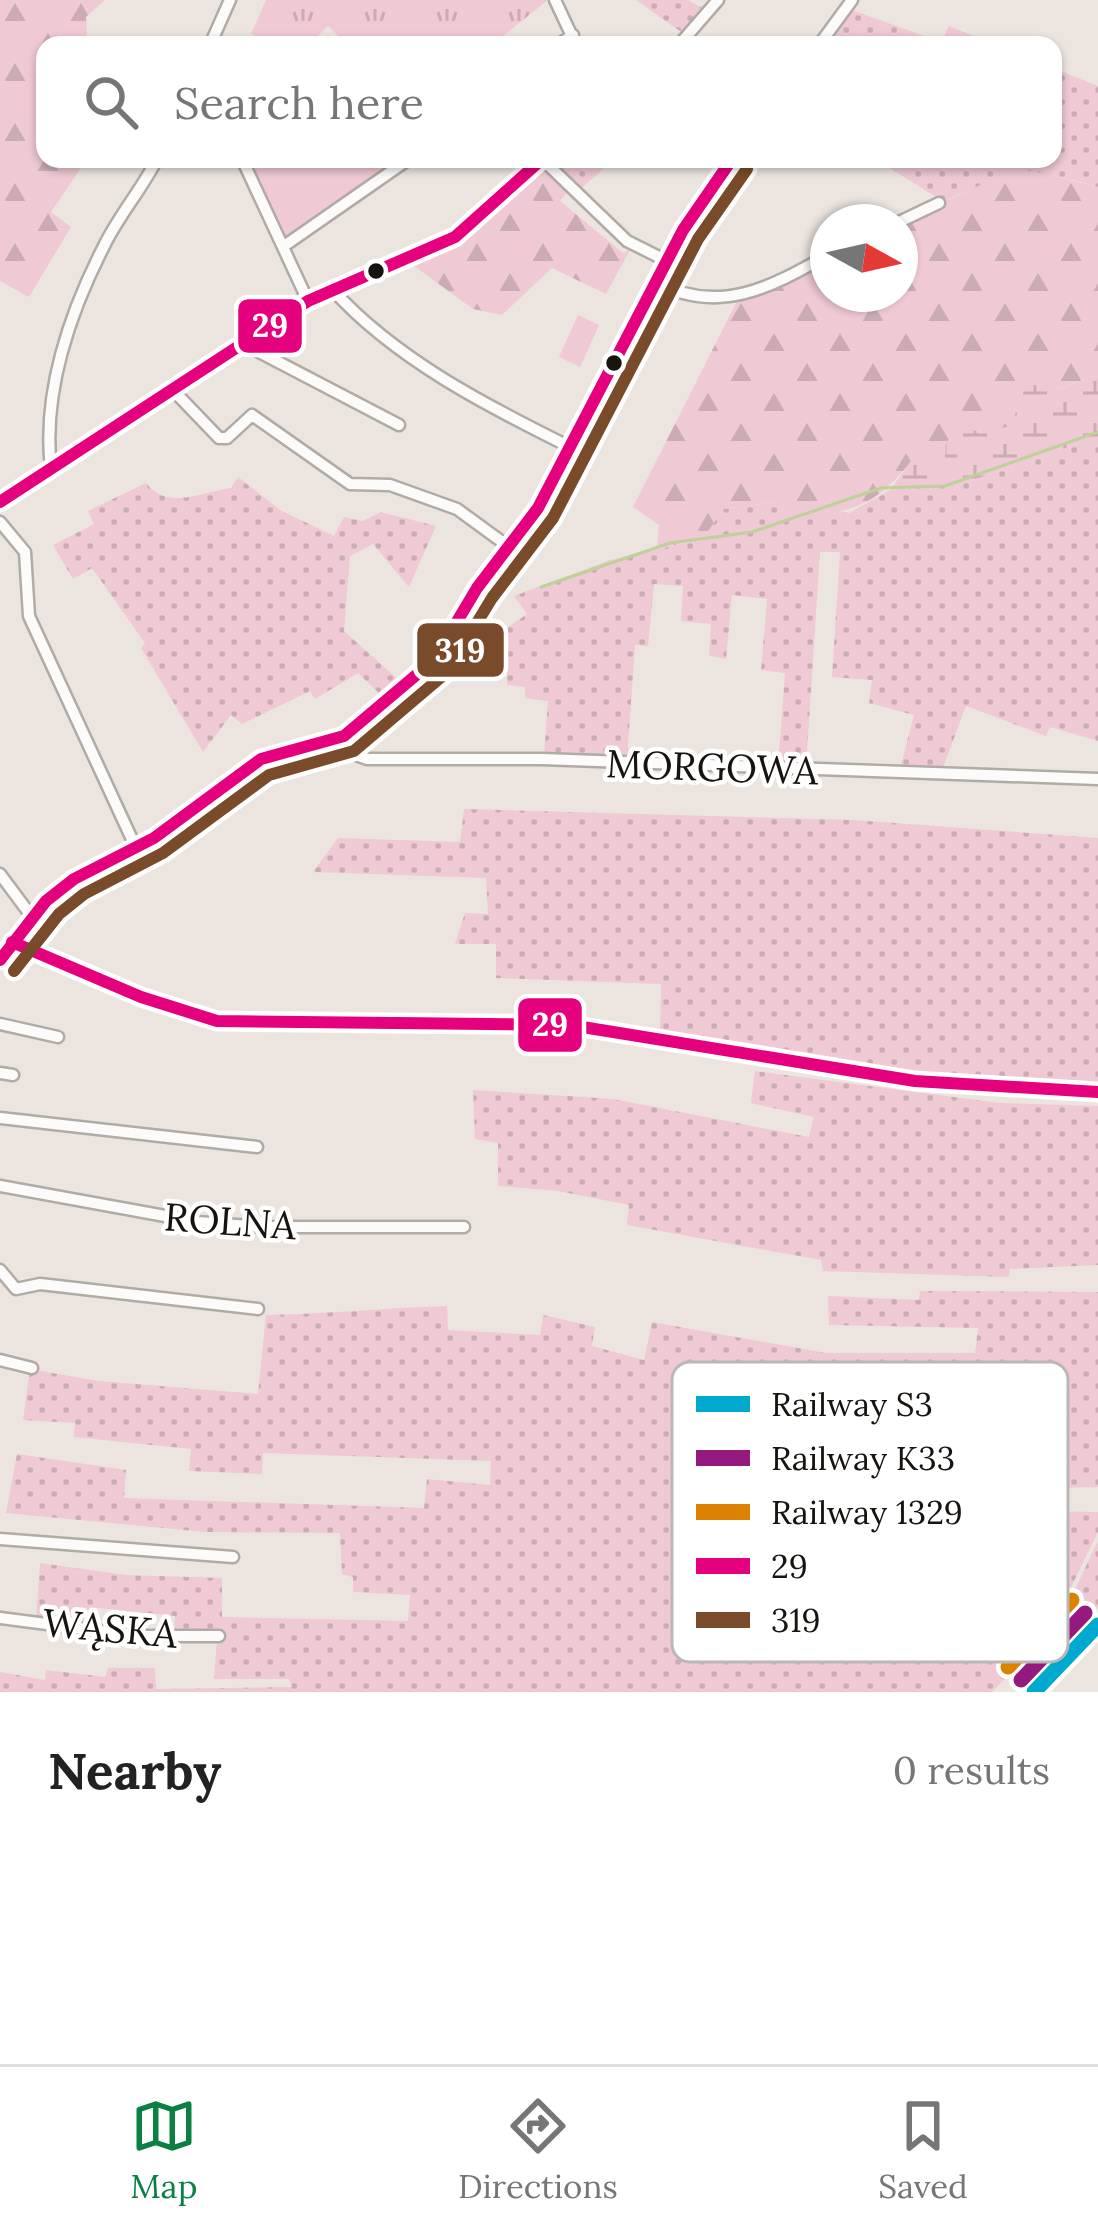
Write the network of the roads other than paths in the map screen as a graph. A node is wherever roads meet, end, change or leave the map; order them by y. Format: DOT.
graph roads {
  1 [pos="230,0"];
  2 [pos="555,0"];
  3 [pos="718,0"];
  4 [pos="852,0"];
  5 [pos="213,36"];
  6 [pos="572,36"];
  7 [pos="687,36"];
  8 [pos="826,36"];
  9 [pos="151,168"];
  10 [pos="246,168"];
  11 [pos="396,168"];
  12 [pos="532,168"];
  13 [pos="551,168"];
  14 [pos="726,168"];
  15 [pos="939,203"];
  16 [pos="918,213"];
  17 [pos="284,246"];
  18 [pos="667,261"];
  19 [pos="810,266"];
  20 [pos="656,282"];
  21 [pos="332,289"];
  22 [pos="308,301"];
  23 [pos="242,344"];
  24 [pos="171,388"];
  25 [pos="399,425"];
  26 [pos="570,447"];
  27 [pos="51,468"];
  28 [pos="0,502"];
  29 [pos="0,522"];
  30 [pos="509,547"];
  31 [pos="332,740"];
  32 [pos="1098,779"];
  33 [pos="136,848"];
  34 [pos="0,874"];
  35 [pos="32,917"];
  36 [pos="11,942"];
  37 [pos="0,960"];
  38 [pos="0,1024"];
  39 [pos="58,1036"];
  40 [pos="1098,1092"];
  41 [pos="0,1118"];
  42 [pos="257,1147"];
  43 [pos="0,1186"];
  44 [pos="464,1227"];
  45 [pos="0,1270"];
  46 [pos="258,1309"];
  47 [pos="0,1360"];
  48 [pos="32,1368"];
  49 [pos="0,1539"];
  50 [pos="232,1557"];
  51 [pos="0,1618"];
  52 [pos="219,1636"];
  1 -- 5 [label="street"];
  2 -- 6 [label="street"];
  3 -- 7 [label="street"];
  4 -- 8 [label="street"];
  9 -- 27 [label="street"];
  10 -- 17 [label="street"];
  11 -- 17 [label="street"];
  12 -- 21 [label="street"];
  13 -- 18 [label="street"];
  14 -- 18 [label="street"];
  15 -- 16 [label="street"];
  17 -- 22 [label="street"];
  18 -- 20 [label="street"];
  19 -- 20 [label="street"];
  20 -- 26 [label="street"];
  21 -- 22 [label="street"];
  21 -- 26 [label="street"];
  22 -- 23 [label="street"];
  23 -- 24 [label="street"];
  23 -- 25 [label="street"];
  24 -- 27 [label="street"];
  24 -- 30 [label="street"];
  26 -- 30 [label="street"];
  27 -- 28 [label="street"];
  29 -- 33 [label="street"];
  30 -- 31 [label="street"];
  31 -- 32 [label="street, MORGOWA"];
  31 -- 33 [label="street"];
  33 -- 35 [label="street"];
  34 -- 35 [label="street"];
  35 -- 36 [label="street"];
  36 -- 37 [label="street"];
  36 -- 40 [label="street"];
  38 -- 39 [label="street"];
  41 -- 42 [label="street"];
  43 -- 44 [label="street, ROLNA"];
  45 -- 46 [label="street"];
  47 -- 48 [label="street"];
  49 -- 50 [label="street"];
  51 -- 52 [label="street, WĄSKA"];
}
